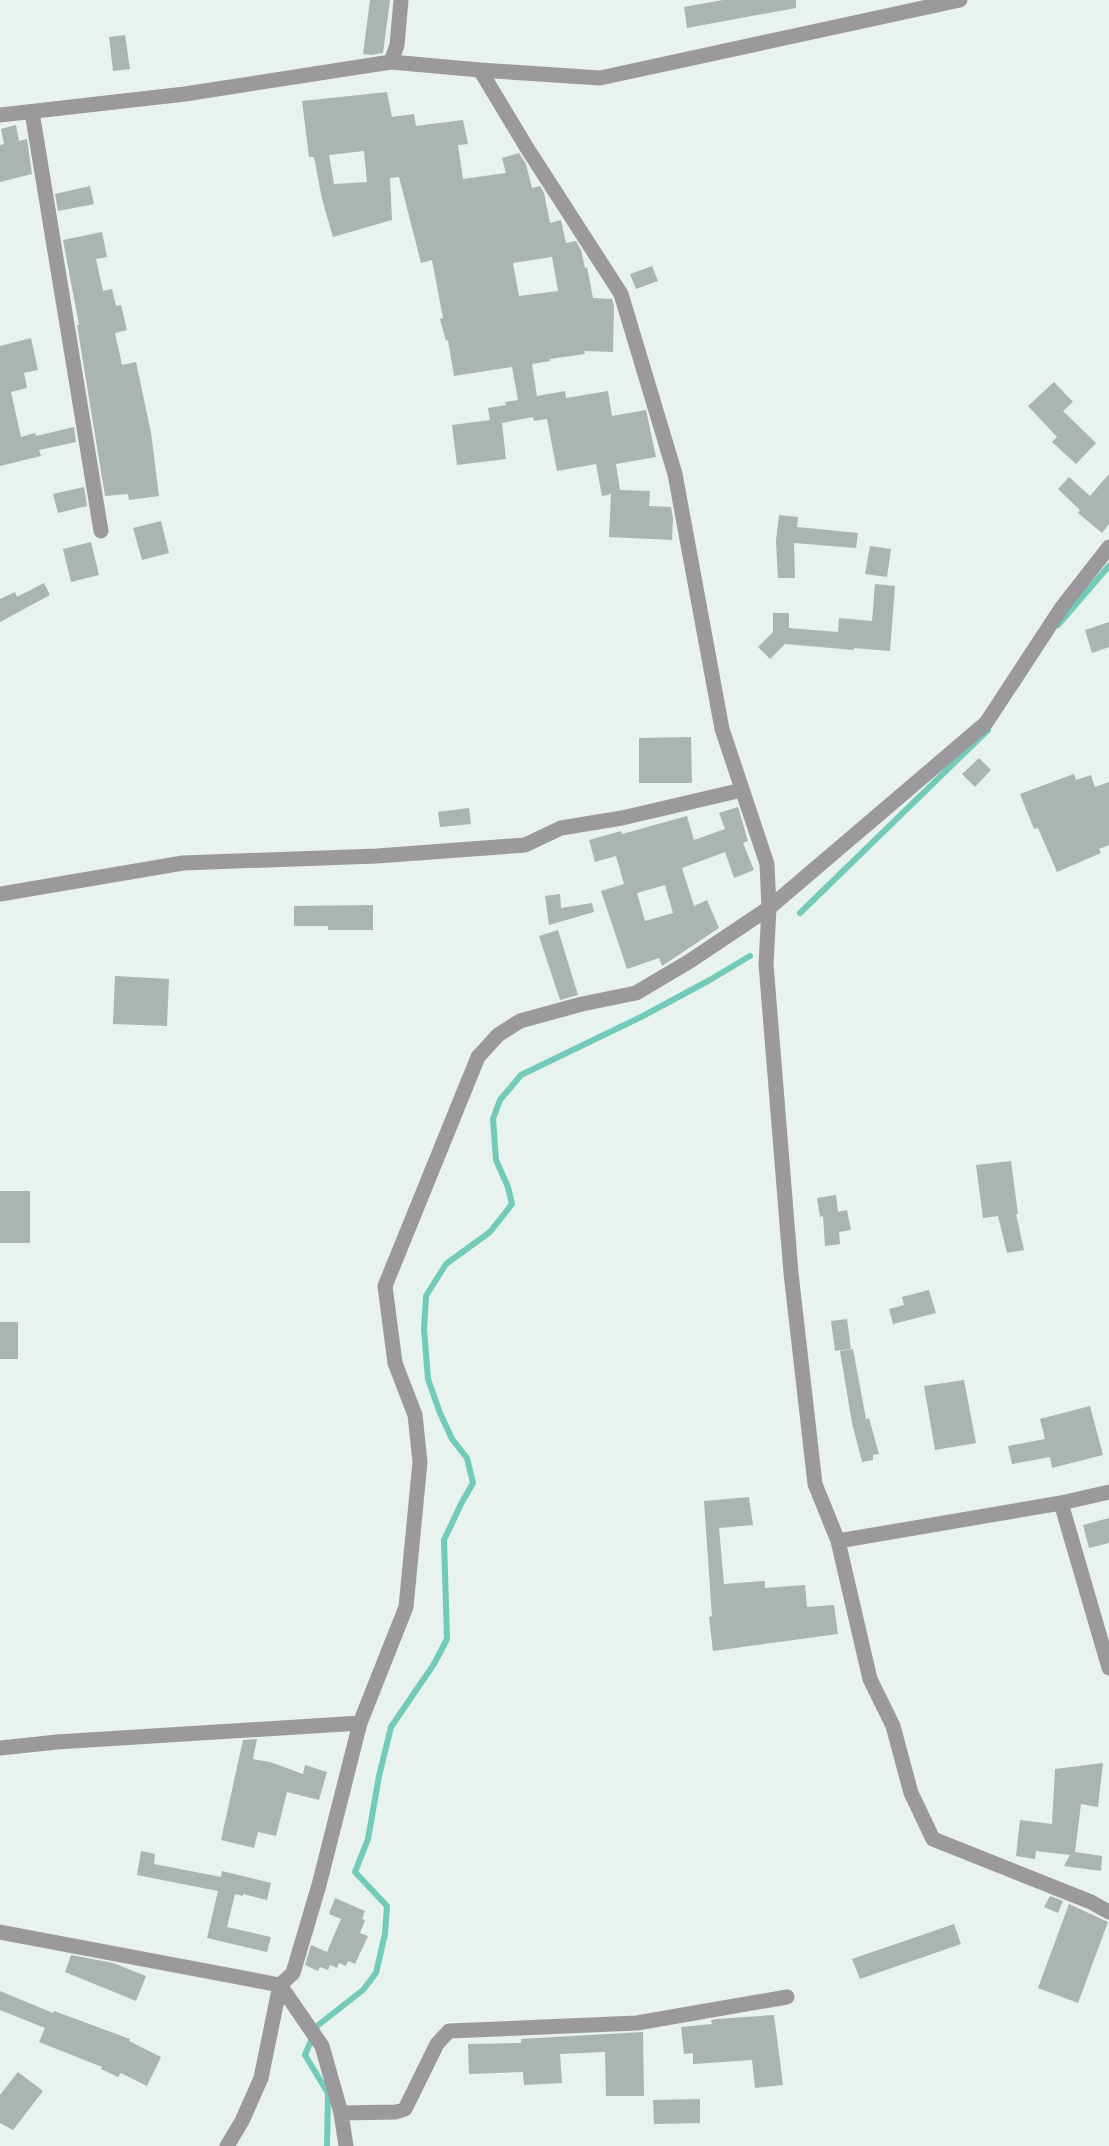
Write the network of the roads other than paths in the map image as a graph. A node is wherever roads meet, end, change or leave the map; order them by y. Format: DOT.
graph roads {
  1 [pos="400,0"];
  2 [pos="960,0"];
  3 [pos="391,62"];
  4 [pos="480,70"];
  5 [pos="32,112"];
  6 [pos="0,115"];
  7 [pos="101,531"];
  8 [pos="1109,547"];
  9 [pos="742,790"];
  10 [pos="0,894"];
  11 [pos="769,908"];
  12 [pos="1109,1492"];
  13 [pos="1061,1503"];
  14 [pos="838,1541"];
  15 [pos="1109,1668"];
  16 [pos="360,1723"];
  17 [pos="0,1748"];
  18 [pos="1109,1912"];
  19 [pos="0,1932"];
  20 [pos="280,1985"];
  21 [pos="787,1997"];
  22 [pos="341,2113"];
  23 [pos="227,2146"];
  24 [pos="346,2146"];
  1 -- 3 [label="street"];
  2 -- 4 [label="street"];
  3 -- 4 [label="street"];
  3 -- 5 [label="street"];
  4 -- 9 [label="street"];
  5 -- 6 [label="street"];
  5 -- 7 [label="street"];
  8 -- 11 [label="street"];
  9 -- 10 [label="street"];
  9 -- 11 [label="street"];
  11 -- 14 [label="street"];
  11 -- 16 [label="street"];
  12 -- 13 [label="street"];
  13 -- 14 [label="street"];
  13 -- 15 [label="street"];
  14 -- 18 [label="street"];
  16 -- 17 [label="street"];
  16 -- 20 [label="street"];
  19 -- 20 [label="street"];
  20 -- 22 [label="street"];
  20 -- 23 [label="street"];
  21 -- 22 [label="street"];
  22 -- 24 [label="street"];
}
